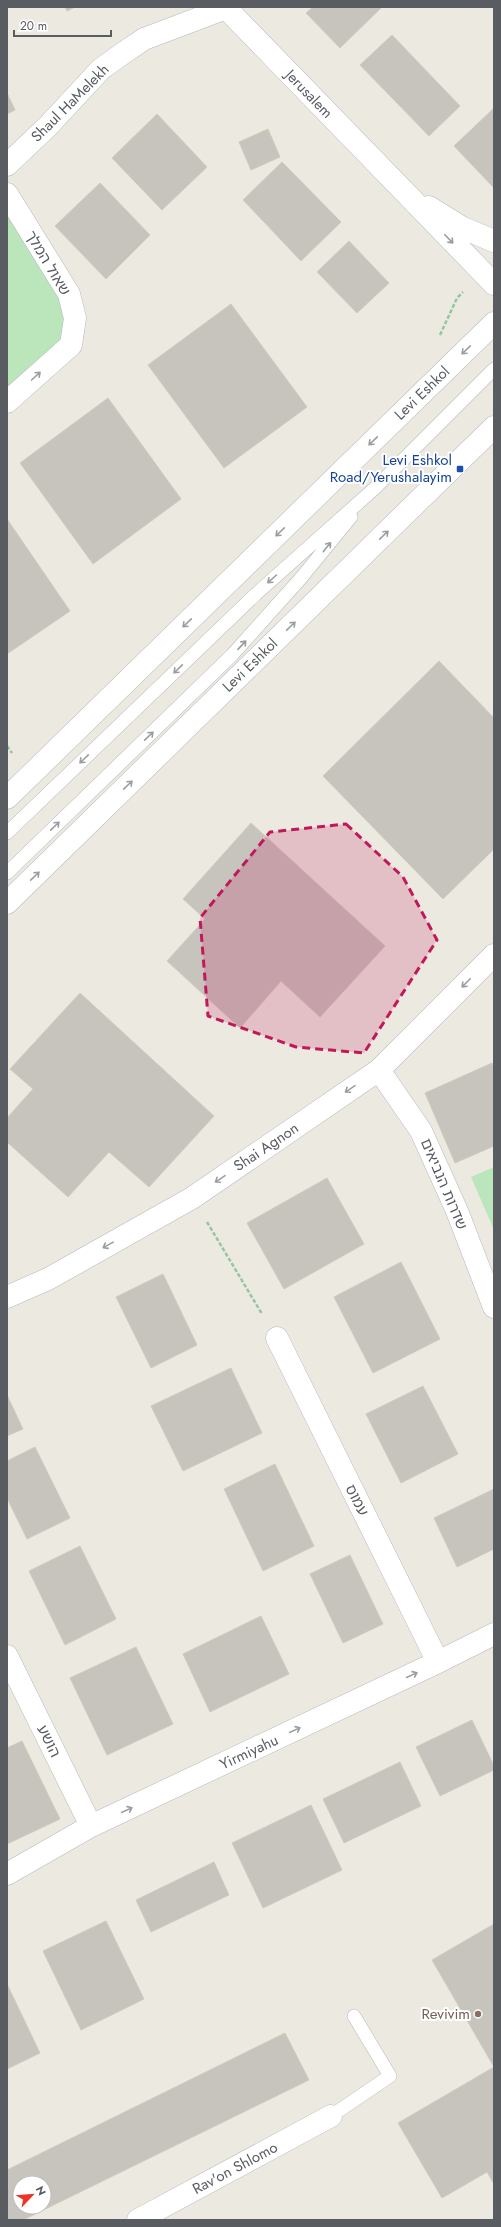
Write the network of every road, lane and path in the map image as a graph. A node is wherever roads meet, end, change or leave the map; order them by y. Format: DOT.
graph roads {
  1 [pos="225,7"];
  2 [pos="7,166"];
  3 [pos="393,181"];
  4 [pos="7,194"];
  5 [pos="494,241"];
  6 [pos="494,284"];
  7 [pos="494,323"];
  8 [pos="494,370"];
  9 [pos="7,402"];
  10 [pos="494,427"];
  11 [pos="375,488"];
  12 [pos="7,798"];
  13 [pos="7,833"];
  14 [pos="7,873"];
  15 [pos="7,904"];
  16 [pos="494,955"];
  17 [pos="379,1070"];
  18 [pos="192,1198"];
  19 [pos="7,1297"];
  20 [pos="494,1307"];
  21 [pos="277,1338"];
  22 [pos="494,1634"];
  23 [pos="7,1656"];
  24 [pos="438,1662"];
  25 [pos="91,1826"];
  26 [pos="7,1874"];
  27 [pos="354,2016"];
  28 [pos="331,2116"];
  29 [pos="138,2220"];
  1 -- 2 [label="street, Shaul HaMelekh"];
  1 -- 3 [label="street, Jerusalem"];
  3 -- 5 [label="street, Jerusalem"];
  3 -- 6 [label="street, Jerusalem, one-way"];
  9 -- 4 [label="street, שאול המלך, one-way"];
  7 -- 12 [label="street, Levi Eshkol, one-way"];
  8 -- 11 [label="lane"];
  15 -- 10 [label="street, Levi Eshkol, one-way"];
  11 -- 13 [label="lane, one-way"];
  14 -- 11 [label="lane, one-way"];
  16 -- 17 [label="street, Shai Agnon, one-way"];
  17 -- 18 [label="street, Shai Agnon, one-way"];
  17 -- 20 [label="street, שדרות הנביאים"];
  18 -- 19 [label="street, Shai Agnon, one-way"];
  18 -- 21 [label="path"];
  21 -- 24 [label="street, עמוס"];
  22 -- 24 [label="street, Yirmiyahu"];
  23 -- 25 [label="street, הושע"];
  25 -- 24 [label="street, Yirmiyahu, one-way"];
  25 -- 26 [label="street, Yirmiyahu"];
  27 -- 28 [label="lane"];
  28 -- 29 [label="street, Rav'on Shlomo"];
}
